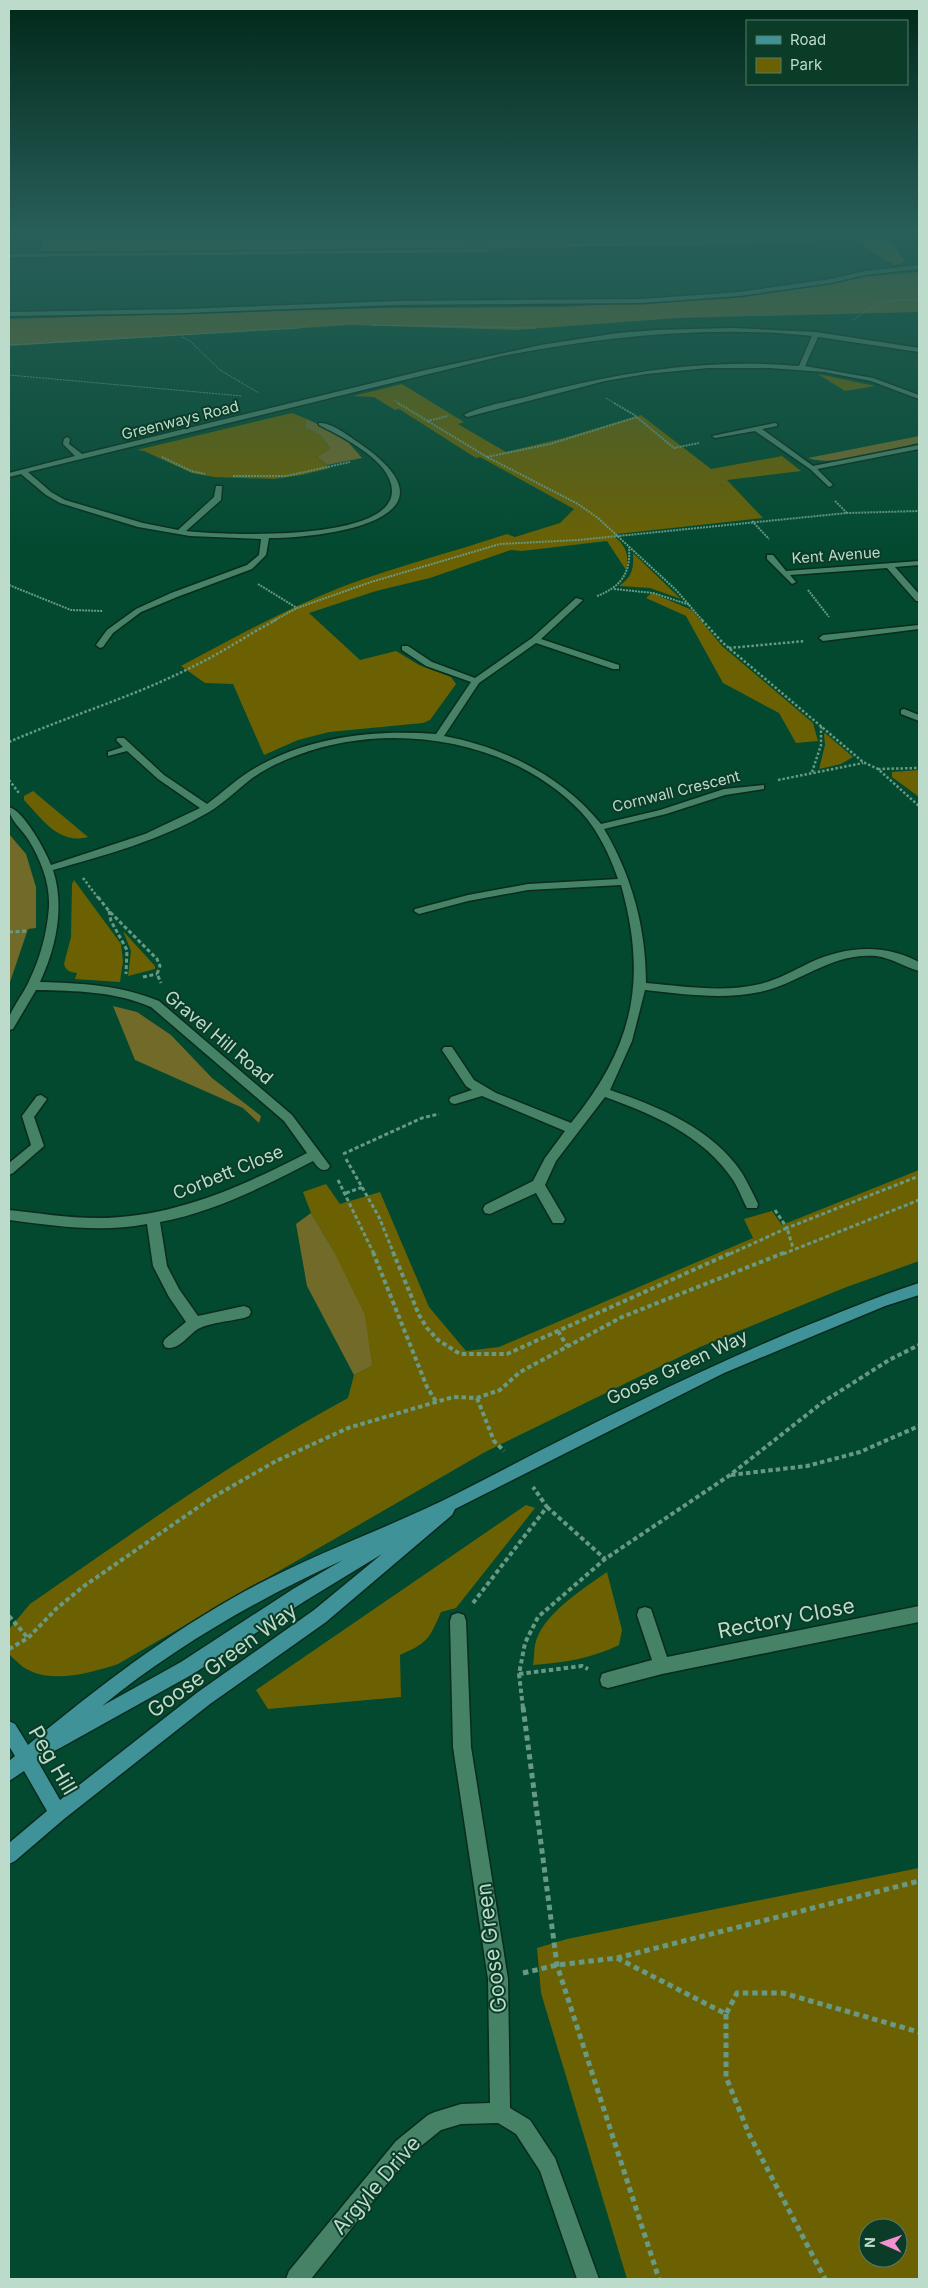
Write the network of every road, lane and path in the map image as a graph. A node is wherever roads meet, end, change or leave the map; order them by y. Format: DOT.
graph roads {
  1 [pos="109,340"];
  2 [pos="188,340"];
  3 [pos="589,340"];
  4 [pos="813,340"];
  5 [pos="869,340"];
  6 [pos="9,345"];
  7 [pos="919,350"];
  8 [pos="801,368"];
  9 [pos="9,375"];
  10 [pos="588,383"];
  11 [pos="374,385"];
  12 [pos="244,396"];
  13 [pos="919,396"];
  14 [pos="503,406"];
  15 [pos="286,407"];
  16 [pos="512,411"];
  17 [pos="467,415"];
  18 [pos="637,417"];
  19 [pos="321,424"];
  20 [pos="775,425"];
  21 [pos="757,428"];
  22 [pos="715,436"];
  23 [pos="68,439"];
  24 [pos="135,443"];
  25 [pos="919,447"];
  26 [pos="81,457"];
  27 [pos="487,457"];
  28 [pos="376,458"];
  29 [pos="812,468"];
  30 [pos="22,471"];
  31 [pos="206,474"];
  32 [pos="9,475"];
  33 [pos="232,476"];
  34 [pos="829,485"];
  35 [pos="219,488"];
  36 [pos="919,511"];
  37 [pos="180,532"];
  38 [pos="266,535"];
  39 [pos="616,536"];
  40 [pos="629,547"];
  41 [pos="770,557"];
  42 [pos="919,563"];
  43 [pos="889,565"];
  44 [pos="239,572"];
  45 [pos="784,573"];
  46 [pos="792,582"];
  47 [pos="9,585"];
  48 [pos="614,589"];
  49 [pos="919,599"];
  50 [pos="579,600"];
  51 [pos="691,606"];
  52 [pos="141,608"];
  53 [pos="297,608"];
  54 [pos="919,627"];
  55 [pos="846,634"];
  56 [pos="823,638"];
  57 [pos="535,640"];
  58 [pos="100,645"];
  59 [pos="405,648"];
  60 [pos="729,648"];
  61 [pos="616,667"];
  62 [pos="476,681"];
  63 [pos="904,712"];
  64 [pos="919,718"];
  65 [pos="821,726"];
  66 [pos="438,738"];
  67 [pos="121,740"];
  68 [pos="9,742"];
  69 [pos="128,748"];
  70 [pos="111,754"];
  71 [pos="863,762"];
  72 [pos="919,768"];
  73 [pos="878,769"];
  74 [pos="811,773"];
  75 [pos="760,787"];
  76 [pos="918,804"];
  77 [pos="206,808"];
  78 [pos="9,810"];
  79 [pos="599,827"];
  80 [pos="75,860"];
  81 [pos="47,869"];
  82 [pos="625,882"];
  83 [pos="109,911"];
  84 [pos="418,911"];
  85 [pos="919,967"];
  86 [pos="33,986"];
  87 [pos="640,986"];
  88 [pos="121,991"];
  89 [pos="167,1013"];
  90 [pos="9,1026"];
  91 [pos="448,1050"];
  92 [pos="483,1091"];
  93 [pos="603,1092"];
  94 [pos="41,1099"];
  95 [pos="455,1100"];
  96 [pos="448,1112"];
  97 [pos="573,1129"];
  98 [pos="316,1154"];
  99 [pos="342,1154"];
  100 [pos="324,1166"];
  101 [pos="9,1170"];
  102 [pos="919,1176"];
  103 [pos="538,1185"];
  104 [pos="363,1187"];
  105 [pos="346,1193"];
  106 [pos="919,1200"];
  107 [pos="752,1204"];
  108 [pos="773,1207"];
  109 [pos="490,1209"];
  110 [pos="9,1215"];
  111 [pos="153,1219"];
  112 [pos="558,1219"];
  113 [pos="787,1228"];
  114 [pos="793,1248"];
  115 [pos="919,1289"];
  116 [pos="244,1312"];
  117 [pos="195,1322"];
  118 [pos="558,1331"];
  119 [pos="170,1343"];
  120 [pos="919,1345"];
  121 [pos="567,1346"];
  122 [pos="477,1398"];
  123 [pos="437,1402"];
  124 [pos="919,1426"];
  125 [pos="519,1468"];
  126 [pos="730,1475"];
  127 [pos="460,1499"];
  128 [pos="547,1507"];
  129 [pos="605,1559"];
  130 [pos="919,1614"];
  131 [pos="646,1615"];
  132 [pos="9,1616"];
  133 [pos="458,1621"];
  134 [pos="28,1638"];
  135 [pos="9,1649"];
  136 [pos="662,1666"];
  137 [pos="519,1674"];
  138 [pos="608,1680"];
  139 [pos="9,1730"];
  140 [pos="25,1758"];
  141 [pos="9,1772"];
  142 [pos="58,1813"];
  143 [pos="9,1855"];
  144 [pos="919,1881"];
  145 [pos="617,1958"];
  146 [pos="557,1965"];
  147 [pos="498,1979"];
  148 [pos="726,2014"];
  149 [pos="919,2032"];
  150 [pos="500,2113"];
  151 [pos="297,2279"];
  152 [pos="588,2279"];
  153 [pos="659,2279"];
  154 [pos="825,2279"];
  1 -- 6 [label="path"];
  2 -- 15 [label="path"];
  3 -- 11 [label="street, Greenways Road"];
  4 -- 8 [label="street"];
  5 -- 7 [label="street, Greenways Road"];
  8 -- 10 [label="street"];
  8 -- 13 [label="street"];
  9 -- 12 [label="path"];
  10 -- 14 [label="street"];
  10 -- 18 [label="path"];
  11 -- 15 [label="street, Greenways Road"];
  11 -- 27 [label="path"];
  14 -- 16 [label="street"];
  14 -- 17 [label="street"];
  15 -- 24 [label="street, Greenways Road"];
  18 -- 22 [label="path"];
  18 -- 27 [label="path"];
  19 -- 28 [label="street"];
  20 -- 21 [label="street"];
  21 -- 22 [label="street"];
  21 -- 29 [label="street"];
  23 -- 26 [label="street"];
  24 -- 26 [label="street, Greenways Road"];
  24 -- 31 [label="path"];
  25 -- 29 [label="street"];
  26 -- 30 [label="street, Greenways Road"];
  27 -- 39 [label="path"];
  28 -- 33 [label="path"];
  28 -- 38 [label="street"];
  29 -- 34 [label="street"];
  30 -- 32 [label="street, Greenways Road"];
  30 -- 37 [label="street"];
  35 -- 37 [label="street"];
  36 -- 39 [label="path"];
  37 -- 38 [label="street"];
  38 -- 44 [label="street"];
  39 -- 40 [label="path"];
  39 -- 53 [label="path"];
  40 -- 48 [label="path"];
  40 -- 51 [label="path"];
  41 -- 45 [label="street, Kent Avenue"];
  42 -- 43 [label="street, Kent Avenue"];
  43 -- 45 [label="street, Kent Avenue"];
  43 -- 49 [label="street, Kent Avenue"];
  44 -- 52 [label="street"];
  44 -- 53 [label="path"];
  45 -- 46 [label="street, Kent Avenue"];
  46 -- 55 [label="path"];
  47 -- 52 [label="path"];
  48 -- 50 [label="path"];
  48 -- 51 [label="path"];
  50 -- 57 [label="street"];
  51 -- 60 [label="path"];
  52 -- 58 [label="street"];
  53 -- 68 [label="path"];
  54 -- 55 [label="street"];
  55 -- 56 [label="street"];
  56 -- 60 [label="path"];
  57 -- 61 [label="street"];
  57 -- 62 [label="street"];
  59 -- 62 [label="street"];
  60 -- 65 [label="path"];
  62 -- 66 [label="street"];
  63 -- 64 [label="street"];
  65 -- 71 [label="path"];
  65 -- 74 [label="path"];
  66 -- 77 [label="street, Cornwall Crescent"];
  66 -- 79 [label="street, Cornwall Crescent"];
  67 -- 69 [label="street"];
  69 -- 70 [label="street"];
  69 -- 77 [label="street"];
  71 -- 73 [label="path"];
  71 -- 74 [label="path"];
  72 -- 73 [label="path"];
  73 -- 76 [label="path"];
  74 -- 75 [label="path"];
  75 -- 79 [label="street, Cornwall Crescent"];
  77 -- 80 [label="street, Cornwall Crescent"];
  78 -- 81 [label="street"];
  79 -- 82 [label="street, Cornwall Crescent"];
  80 -- 81 [label="street, Cornwall Crescent"];
  80 -- 83 [label="path"];
  81 -- 86 [label="street"];
  82 -- 84 [label="street"];
  82 -- 87 [label="street, Cornwall Crescent"];
  83 -- 88 [label="path"];
  83 -- 89 [label="path"];
  85 -- 87 [label="street"];
  86 -- 88 [label="street, Gravel Hill Road"];
  86 -- 90 [label="street"];
  87 -- 93 [label="street, Cornwall Crescent"];
  88 -- 89 [label="street, Gravel Hill Road"];
  89 -- 98 [label="street, Gravel Hill Road"];
  91 -- 92 [label="street"];
  92 -- 95 [label="street"];
  92 -- 97 [label="street"];
  93 -- 97 [label="street, Cornwall Crescent"];
  93 -- 107 [label="street"];
  94 -- 101 [label="street"];
  96 -- 99 [label="path"];
  97 -- 103 [label="street, Cornwall Crescent"];
  98 -- 99 [label="path"];
  98 -- 100 [label="street, Gravel Hill Road"];
  98 -- 111 [label="street, Corbett Close"];
  99 -- 104 [label="path"];
  100 -- 105 [label="path"];
  102 -- 113 [label="path"];
  103 -- 109 [label="street"];
  103 -- 112 [label="street"];
  104 -- 105 [label="path"];
  104 -- 118 [label="path"];
  105 -- 123 [label="path"];
  106 -- 114 [label="path"];
  108 -- 113 [label="path"];
  110 -- 111 [label="street, Corbett Close"];
  111 -- 117 [label="street"];
  113 -- 114 [label="path"];
  113 -- 118 [label="path"];
  114 -- 121 [label="path"];
  115 -- 125 [label="main road, Goose Green Way"];
  116 -- 117 [label="street"];
  117 -- 119 [label="street"];
  118 -- 121 [label="path"];
  120 -- 126 [label="path"];
  121 -- 122 [label="path"];
  122 -- 123 [label="path"];
  122 -- 125 [label="path"];
  123 -- 134 [label="path"];
  124 -- 126 [label="path"];
  125 -- 127 [label="main road, Goose Green Way"];
  125 -- 128 [label="path"];
  126 -- 129 [label="path"];
  127 -- 140 [label="main road"];
  127 -- 140 [label="main road, Goose Green Way"];
  127 -- 142 [label="main road, Goose Green Way"];
  128 -- 129 [label="path"];
  128 -- 133 [label="path"];
  129 -- 137 [label="path"];
  130 -- 136 [label="street, Rectory Close"];
  131 -- 136 [label="street"];
  132 -- 134 [label="path"];
  133 -- 147 [label="street, Goose Green"];
  134 -- 135 [label="path"];
  136 -- 138 [label="street, Rectory Close"];
  137 -- 138 [label="path"];
  137 -- 146 [label="path"];
  139 -- 140 [label="main road, Peg Hill"];
  140 -- 141 [label="main road, Goose Green Way"];
  140 -- 142 [label="main road, Peg Hill"];
  142 -- 143 [label="main road, Goose Green Way"];
  144 -- 145 [label="path"];
  145 -- 146 [label="path"];
  145 -- 148 [label="path"];
  146 -- 147 [label="path"];
  146 -- 153 [label="path"];
  147 -- 150 [label="street, Goose Green"];
  148 -- 149 [label="path"];
  148 -- 154 [label="path"];
  150 -- 151 [label="street, Argyle Drive"];
  150 -- 152 [label="street"];
}
